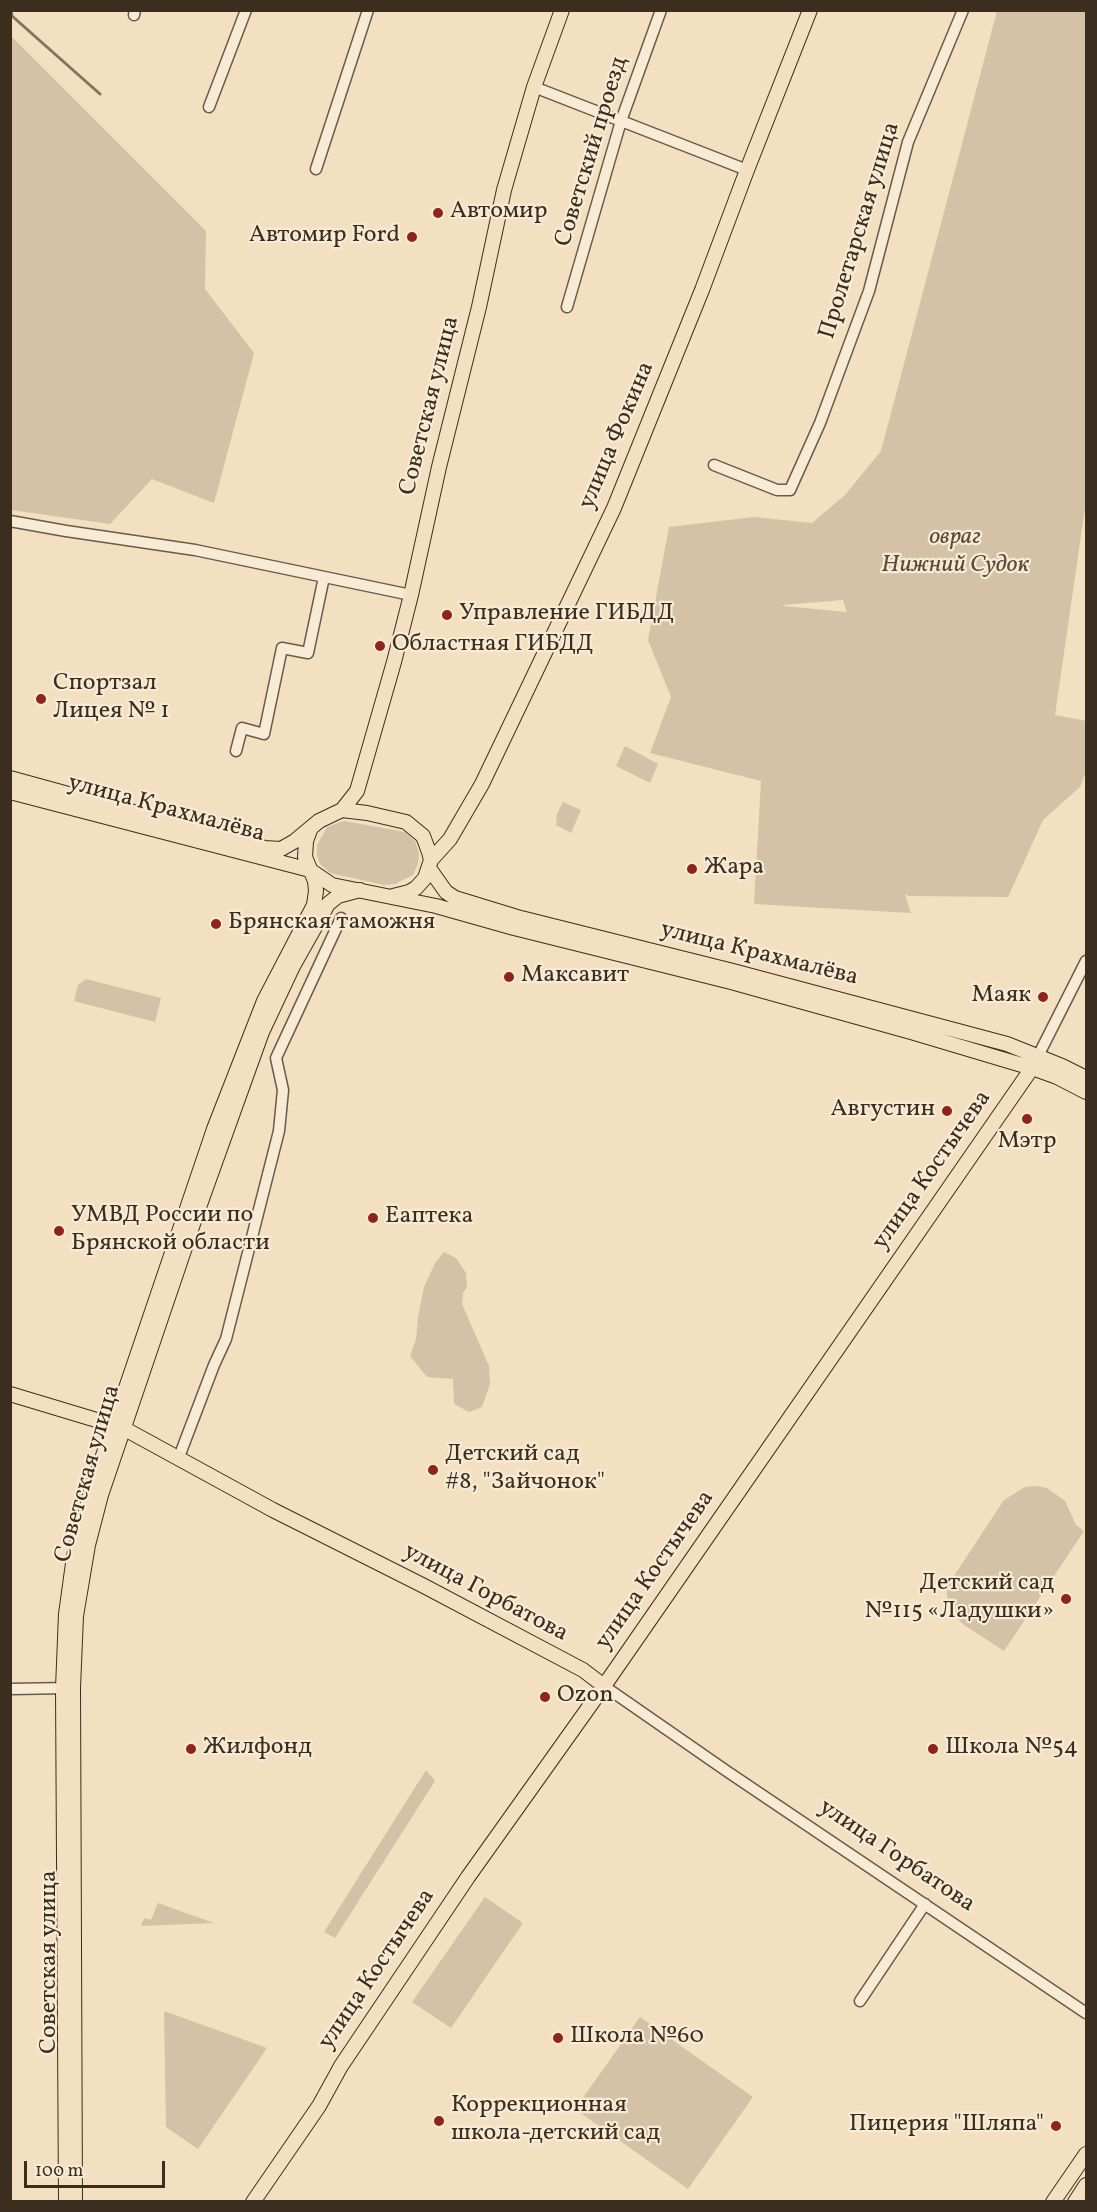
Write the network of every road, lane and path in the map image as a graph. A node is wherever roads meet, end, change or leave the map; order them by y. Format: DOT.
graph roads {
  1 [pos="246,10"];
  2 [pos="368,10"];
  3 [pos="562,10"];
  4 [pos="661,10"];
  5 [pos="810,10"];
  6 [pos="963,10"];
  7 [pos="534,87"];
  8 [pos="210,108"];
  9 [pos="621,121"];
  10 [pos="316,169"];
  11 [pos="747,170"];
  12 [pos="567,307"];
  13 [pos="714,465"];
  14 [pos="10,521"];
  15 [pos="324,577"];
  16 [pos="411,595"];
  17 [pos="236,751"];
  18 [pos="10,778"];
  19 [pos="10,792"];
  20 [pos="342,810"];
  21 [pos="310,830"];
  22 [pos="430,864"];
  23 [pos="310,870"];
  24 [pos="360,890"];
  25 [pos="391,896"];
  26 [pos="341,918"];
  27 [pos="1086,961"];
  28 [pos="1035,1062"];
  29 [pos="1086,1078"];
  30 [pos="1086,1092"];
  31 [pos="10,1395"];
  32 [pos="118,1427"];
  33 [pos="179,1457"];
  34 [pos="604,1686"];
  35 [pos="68,1688"];
  36 [pos="10,1689"];
  37 [pos="925,1904"];
  38 [pos="860,2001"];
  39 [pos="1086,2013"];
  40 [pos="1086,2154"];
  41 [pos="1086,2185"];
  42 [pos="66,2202"];
  43 [pos="75,2202"];
  44 [pos="254,2202"];
  45 [pos="1053,2202"];
  46 [pos="1075,2202"];
  1 -- 8 [label="street"];
  2 -- 10 [label="street"];
  3 -- 7 [label="main road, Советская улица"];
  4 -- 9 [label="street, Советский проезд"];
  5 -- 11 [label="main road, улица Фокина"];
  6 -- 13 [label="street, Пролетарская улица"];
  7 -- 9 [label="street"];
  7 -- 16 [label="main road, Советская улица"];
  9 -- 11 [label="street"];
  9 -- 12 [label="street, Советский проезд"];
  11 -- 22 [label="main road, улица Фокина"];
  14 -- 15 [label="street"];
  15 -- 16 [label="street"];
  15 -- 17 [label="street"];
  16 -- 20 [label="main road, Советская улица"];
  18 -- 21 [label="main road"];
  19 -- 23 [label="main road, улица Крахмалёва"];
  20 -- 21 [label="main road"];
  20 -- 22 [label="main road"];
  21 -- 23 [label="main road"];
  22 -- 25 [label="main road"];
  22 -- 28 [label="main road, улица Крахмалёва"];
  23 -- 24 [label="main road"];
  23 -- 32 [label="main road, Советская улица"];
  24 -- 25 [label="main road"];
  24 -- 32 [label="main road, Советская улица"];
  25 -- 28 [label="main road, улица Крахмалёва"];
  26 -- 33 [label="street"];
  27 -- 28 [label="street, улица Костычева"];
  28 -- 29 [label="main road, улица Крахмалёва"];
  28 -- 30 [label="main road, улица Крахмалёва"];
  28 -- 34 [label="main road, улица Костычева"];
  31 -- 32 [label="main road, улица Горбатова"];
  32 -- 33 [label="main road, улица Горбатова"];
  32 -- 35 [label="main road, Советская улица"];
  33 -- 34 [label="main road, улица Горбатова"];
  34 -- 37 [label="street, улица Горбатова"];
  34 -- 44 [label="main road, улица Костычева"];
  35 -- 36 [label="street"];
  35 -- 42 [label="main road, Советская улица"];
  35 -- 43 [label="main road, Советская улица"];
  37 -- 38 [label="street"];
  37 -- 39 [label="street, улица Горбатова"];
  40 -- 45 [label="main road"];
  41 -- 46 [label="main road"];
}
